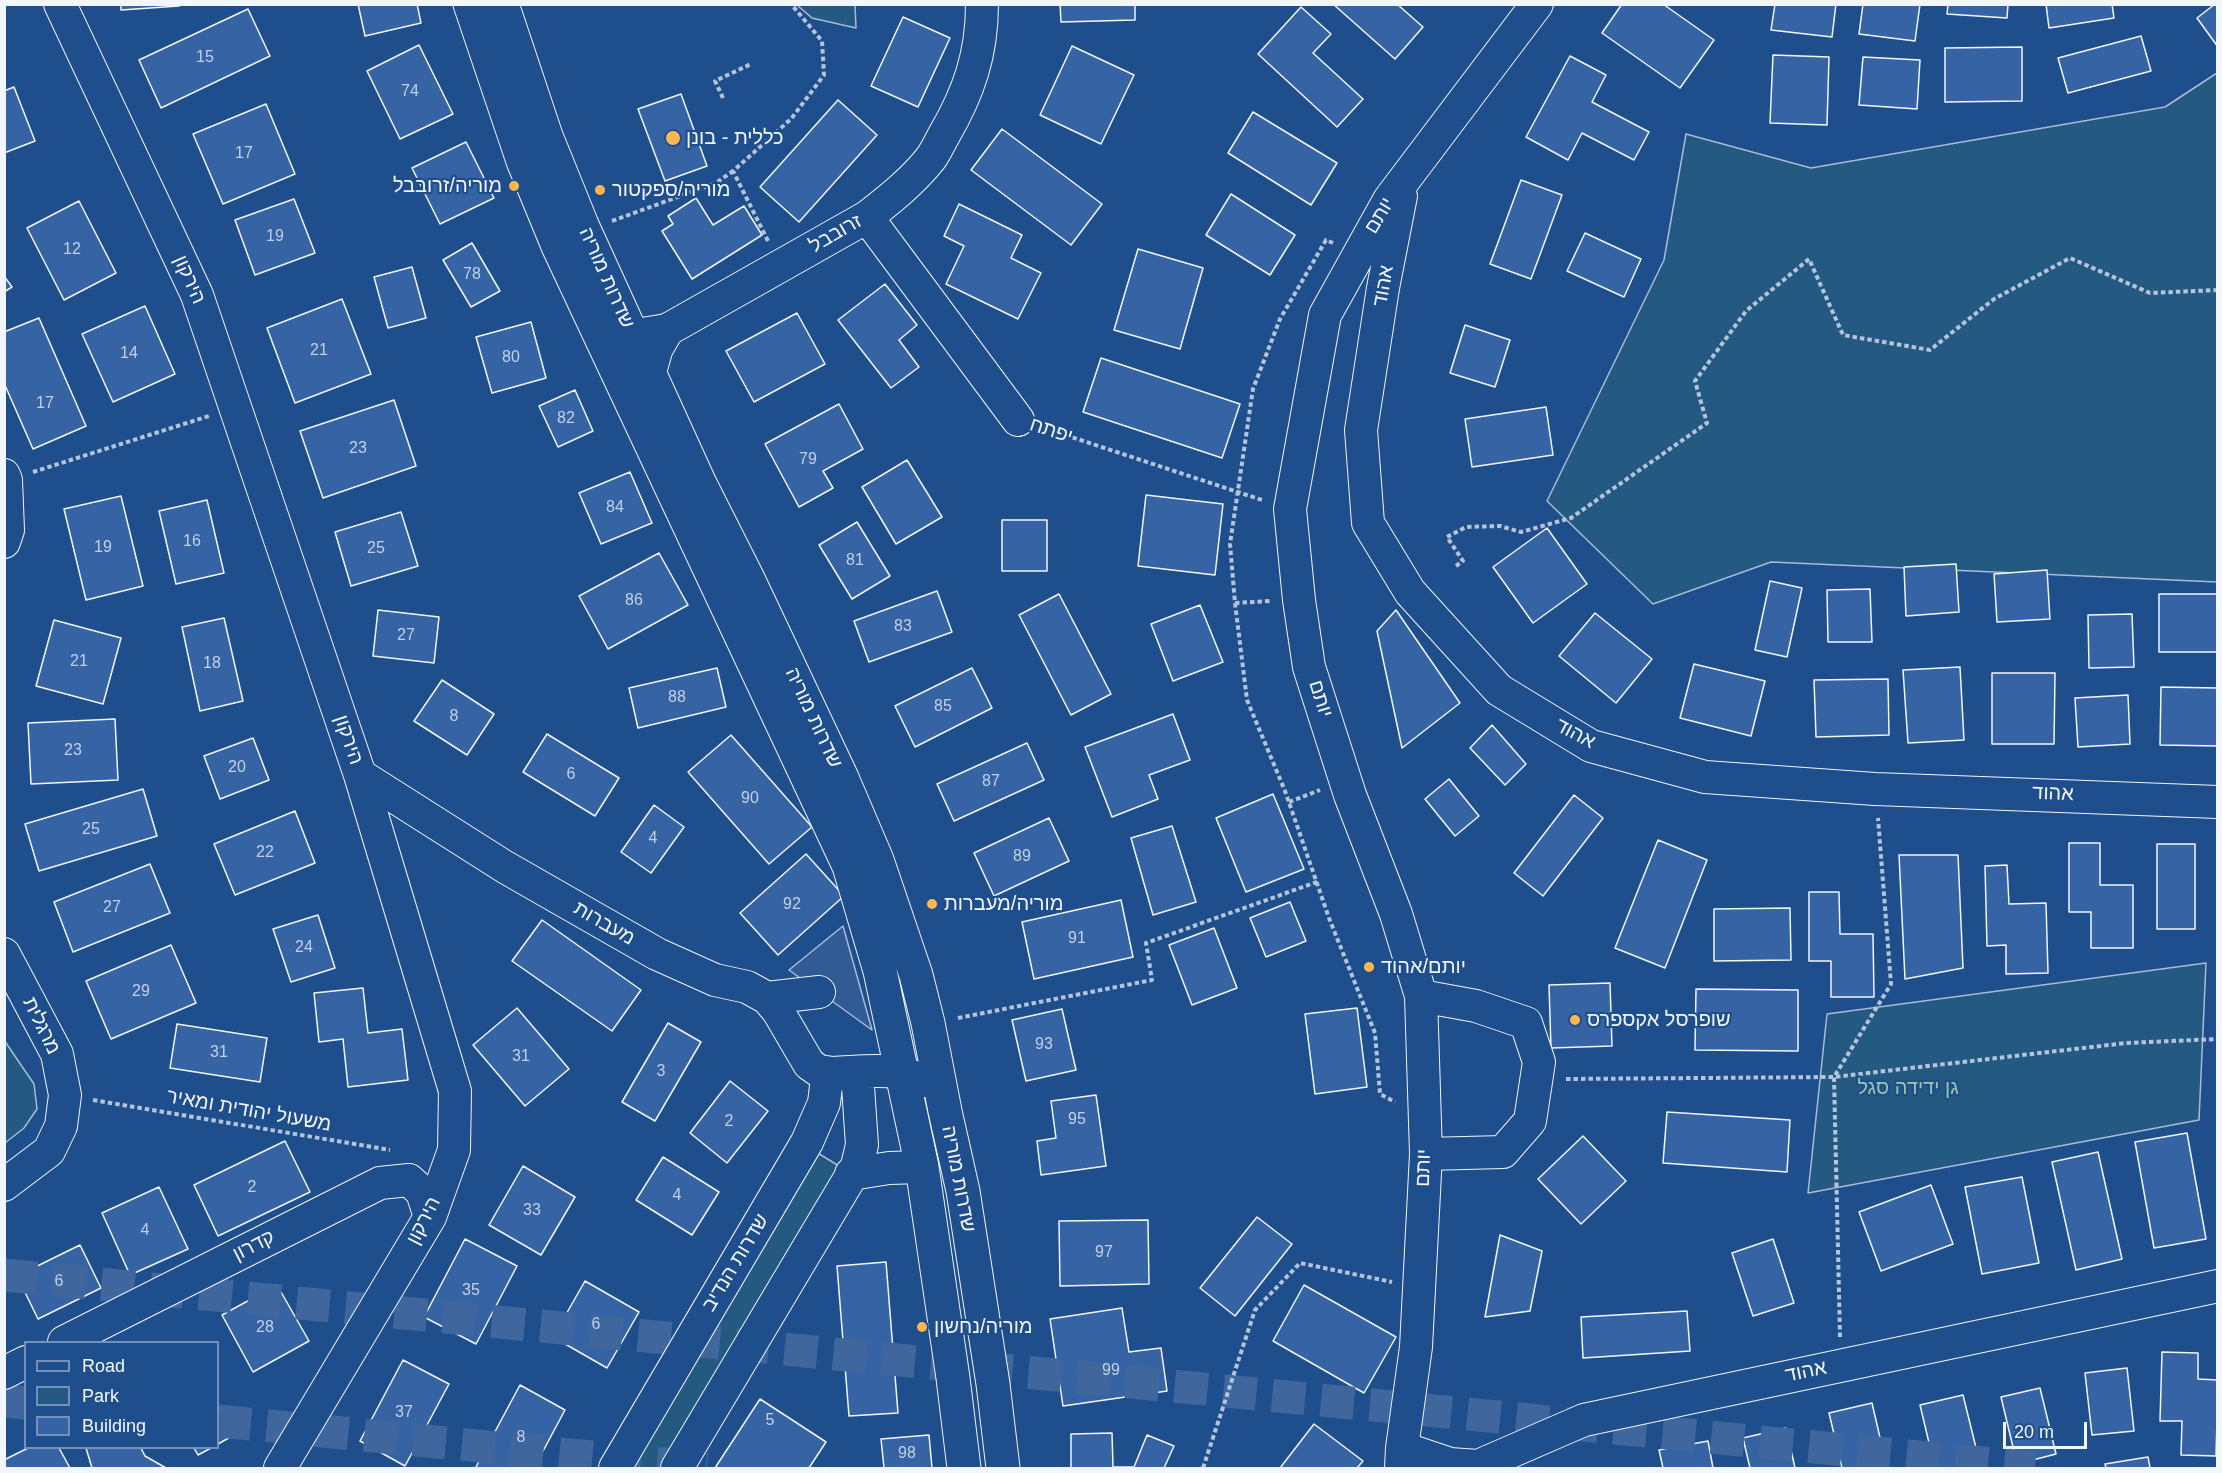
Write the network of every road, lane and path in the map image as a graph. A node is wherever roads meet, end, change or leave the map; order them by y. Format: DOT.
graph roads {
  1 [pos="60,4"];
  2 [pos="470,4"];
  3 [pos="502,4"];
  4 [pos="790,4"];
  5 [pos="982,4"];
  6 [pos="1537,4"];
  7 [pos="751,64"];
  8 [pos="723,98"];
  9 [pos="733,171"];
  10 [pos="1405,178"];
  11 [pos="867,217"];
  12 [pos="604,224"];
  13 [pos="770,244"];
  14 [pos="2217,290"];
  15 [pos="586,304"];
  16 [pos="667,330"];
  17 [pos="631,335"];
  18 [pos="648,374"];
  19 [pos="235,407"];
  20 [pos="1018,420"];
  21 [pos="5,478"];
  22 [pos="1290,509"];
  23 [pos="6,534"];
  24 [pos="1456,566"];
  25 [pos="360,775"];
  26 [pos="1875,789"];
  27 [pos="2217,802"];
  28 [pos="1317,882"];
  29 [pos="4,954"];
  30 [pos="819,992"];
  31 [pos="1421,996"];
  32 [pos="767,998"];
  33 [pos="928,1023"];
  34 [pos="2217,1039"];
  35 [pos="901,1072"];
  36 [pos="845,1073"];
  37 [pos="1834,1077"];
  38 [pos="1536,1080"];
  39 [pos="65,1095"];
  40 [pos="945,1111"];
  41 [pos="1426,1154"];
  42 [pos="922,1167"];
  43 [pos="851,1174"];
  44 [pos="409,1180"];
  45 [pos="4,1185"];
  46 [pos="430,1216"];
  47 [pos="2217,1286"];
  48 [pos="1419,1288"];
  49 [pos="66,1341"];
  50 [pos="24,1363"];
  51 [pos="1840,1365"];
  52 [pos="4,1372"];
  53 [pos="1396,1462"];
  54 [pos="1476,1467"];
  55 [pos="280,1468"];
  56 [pos="615,1468"];
  57 [pos="677,1468"];
  58 [pos="964,1468"];
  59 [pos="1003,1468"];
  60 [pos="1203,1468"];
  1 -- 19 [label="street, הירקון"];
  2 -- 15 [label="main road, שדרות מוריה"];
  3 -- 17 [label="main road, שדרות מוריה"];
  4 -- 9 [label="path"];
  5 -- 11 [label="street, זרובבל"];
  6 -- 10 [label="street, יותם"];
  7 -- 8 [label="path"];
  9 -- 12 [label="path"];
  9 -- 13 [label="path"];
  10 -- 22 [label="street, יותם"];
  10 -- 26 [label="street, אהוד"];
  11 -- 16 [label="street, זרובבל"];
  11 -- 20 [label="street, יפתח"];
  14 -- 24 [label="path"];
  15 -- 17 [label="street"];
  15 -- 35 [label="main road, שדרות מוריה"];
  16 -- 17 [label="street, זרובבל"];
  16 -- 18 [label="main road"];
  17 -- 18 [label="main road, שדרות מוריה"];
  18 -- 33 [label="main road, שדרות מוריה"];
  19 -- 21 [label="path"];
  19 -- 25 [label="street, הירקון"];
  20 -- 22 [label="path, יפתח"];
  21 -- 23 [label="street"];
  22 -- 31 [label="street, יותם"];
  25 -- 32 [label="street, מעברות"];
  25 -- 46 [label="street, הירקון"];
  26 -- 27 [label="street, אהוד"];
  26 -- 37 [label="path"];
  28 -- 33 [label="path"];
  29 -- 39 [label="street, מרגלית"];
  30 -- 32 [label="street"];
  31 -- 38 [label="street"];
  31 -- 41 [label="street, יותם"];
  32 -- 36 [label="street, מעברות"];
  33 -- 40 [label="main road, שדרות מוריה"];
  34 -- 37 [label="path"];
  35 -- 36 [label="street"];
  35 -- 40 [label="street"];
  35 -- 42 [label="main road, שדרות מוריה"];
  36 -- 43 [label="street"];
  36 -- 56 [label="street, שדרות הנדיב"];
  37 -- 38 [label="path"];
  37 -- 51 [label="path"];
  38 -- 41 [label="street"];
  39 -- 44 [label="path, משעול יהודית ומאיר"];
  39 -- 45 [label="street, מרגלית"];
  40 -- 59 [label="main road, שדרות מוריה"];
  41 -- 48 [label="street, יותם"];
  42 -- 43 [label="street"];
  42 -- 58 [label="main road, שדרות מוריה"];
  43 -- 57 [label="street"];
  44 -- 46 [label="street"];
  44 -- 49 [label="street, קדרון"];
  46 -- 55 [label="street, הירקון"];
  47 -- 51 [label="street, אהוד"];
  48 -- 53 [label="street, יותם"];
  48 -- 60 [label="path"];
  50 -- 52 [label="street"];
  51 -- 54 [label="street, אהוד"];
  53 -- 54 [label="street, אהוד"];
}
